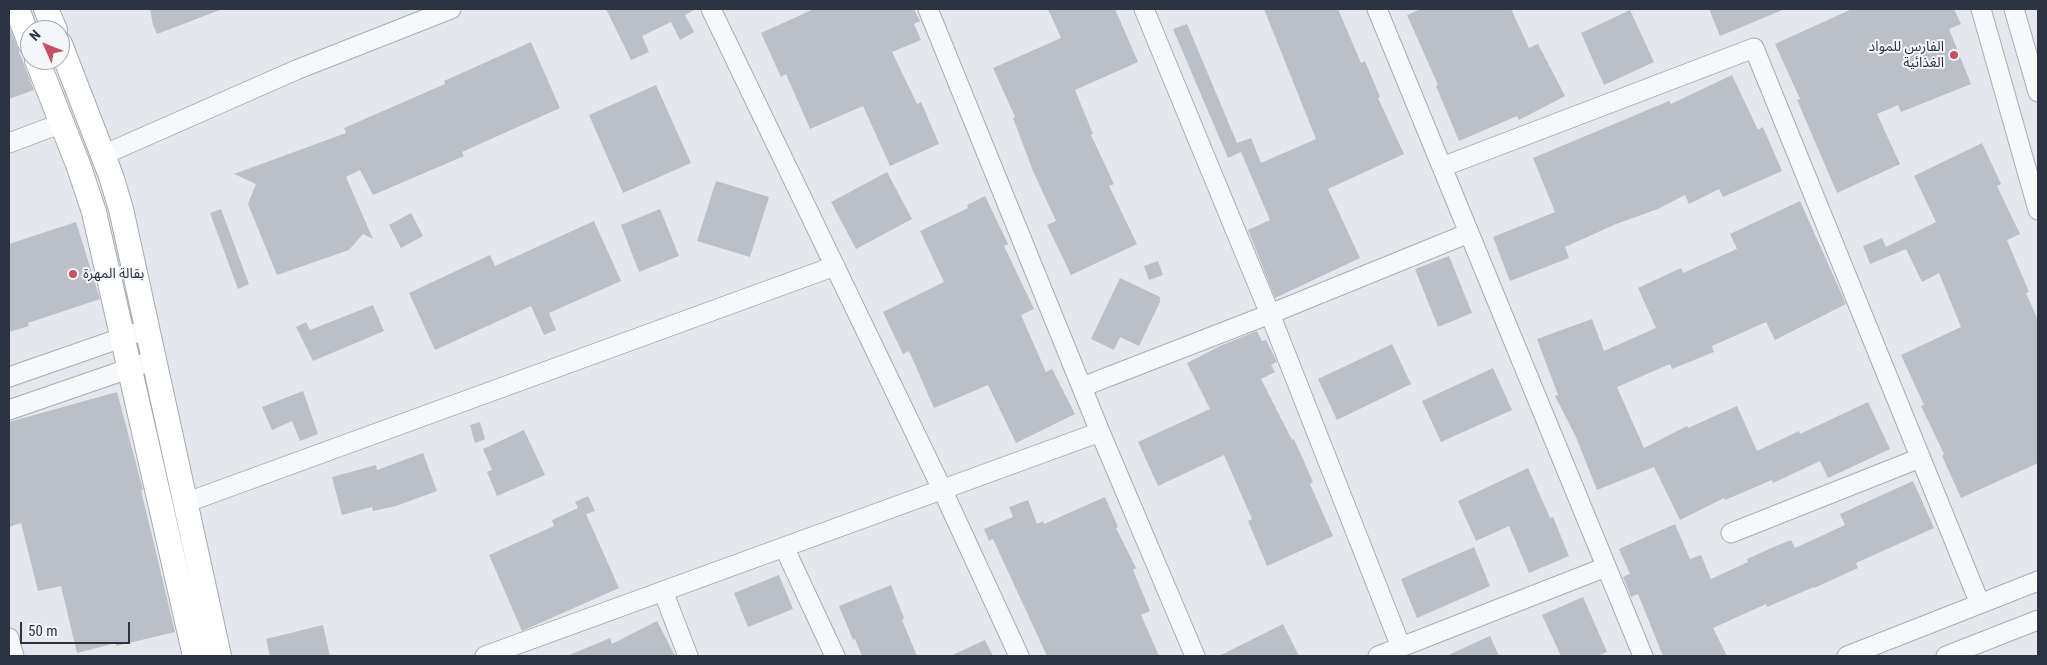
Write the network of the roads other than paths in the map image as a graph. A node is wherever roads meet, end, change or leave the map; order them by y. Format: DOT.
graph roads {
  1 [pos="451,9"];
  2 [pos="711,9"];
  3 [pos="928,9"];
  4 [pos="1144,9"];
  5 [pos="1377,9"];
  6 [pos="1981,9"];
  7 [pos="2014,9"];
  8 [pos="41,70"];
  9 [pos="70,70"];
  10 [pos="2038,92"];
  11 [pos="62,123"];
  12 [pos="9,143"];
  13 [pos="103,155"];
  14 [pos="1442,167"];
  15 [pos="2038,210"];
  16 [pos="1469,233"];
  17 [pos="835,266"];
  18 [pos="1270,314"];
  19 [pos="147,329"];
  20 [pos="124,338"];
  21 [pos="154,360"];
  22 [pos="131,368"];
  23 [pos="9,377"];
  24 [pos="1082,387"];
  25 [pos="9,410"];
  26 [pos="1100,432"];
  27 [pos="1920,458"];
  28 [pos="942,490"];
  29 [pos="185,503"];
  30 [pos="1731,532"];
  31 [pos="784,547"];
  32 [pos="1606,568"];
  33 [pos="2038,581"];
  34 [pos="663,591"];
  35 [pos="1980,604"];
  36 [pos="2038,620"];
  37 [pos="9,638"];
  38 [pos="1401,647"];
  39 [pos="14,656"];
  40 [pos="195,656"];
  41 [pos="219,656"];
  42 [pos="486,656"];
  43 [pos="688,656"];
  44 [pos="835,656"];
  45 [pos="1019,656"];
  46 [pos="1196,656"];
  47 [pos="1378,656"];
  48 [pos="1643,656"];
  49 [pos="1847,656"];
  50 [pos="1946,656"];
  1 -- 13 [label="street"];
  2 -- 17 [label="street"];
  3 -- 24 [label="street"];
  4 -- 18 [label="street"];
  5 -- 14 [label="street"];
  6 -- 15 [label="street"];
  7 -- 10 [label="street"];
  8 -- 11 [label="main road"];
  9 -- 13 [label="main road"];
  11 -- 12 [label="street"];
  11 -- 20 [label="main road"];
  13 -- 19 [label="main road"];
  14 -- 16 [label="street"];
  14 -- 27 [label="street"];
  16 -- 18 [label="street"];
  16 -- 32 [label="street"];
  17 -- 28 [label="street"];
  17 -- 29 [label="street"];
  18 -- 24 [label="street"];
  18 -- 38 [label="street"];
  19 -- 20 [label="street"];
  19 -- 21 [label="main road"];
  20 -- 22 [label="main road"];
  20 -- 23 [label="street"];
  21 -- 22 [label="street"];
  21 -- 29 [label="main road"];
  22 -- 25 [label="street"];
  22 -- 40 [label="main road"];
  24 -- 26 [label="street"];
  26 -- 28 [label="street"];
  26 -- 46 [label="street"];
  27 -- 30 [label="street"];
  27 -- 35 [label="street"];
  28 -- 31 [label="street"];
  28 -- 45 [label="street"];
  29 -- 41 [label="main road"];
  31 -- 34 [label="street"];
  31 -- 44 [label="street"];
  32 -- 38 [label="street"];
  32 -- 48 [label="street"];
  33 -- 35 [label="street"];
  34 -- 42 [label="street"];
  34 -- 43 [label="street"];
  35 -- 49 [label="street"];
  36 -- 50 [label="street"];
  37 -- 39 [label="street"];
  38 -- 47 [label="street"];
}
